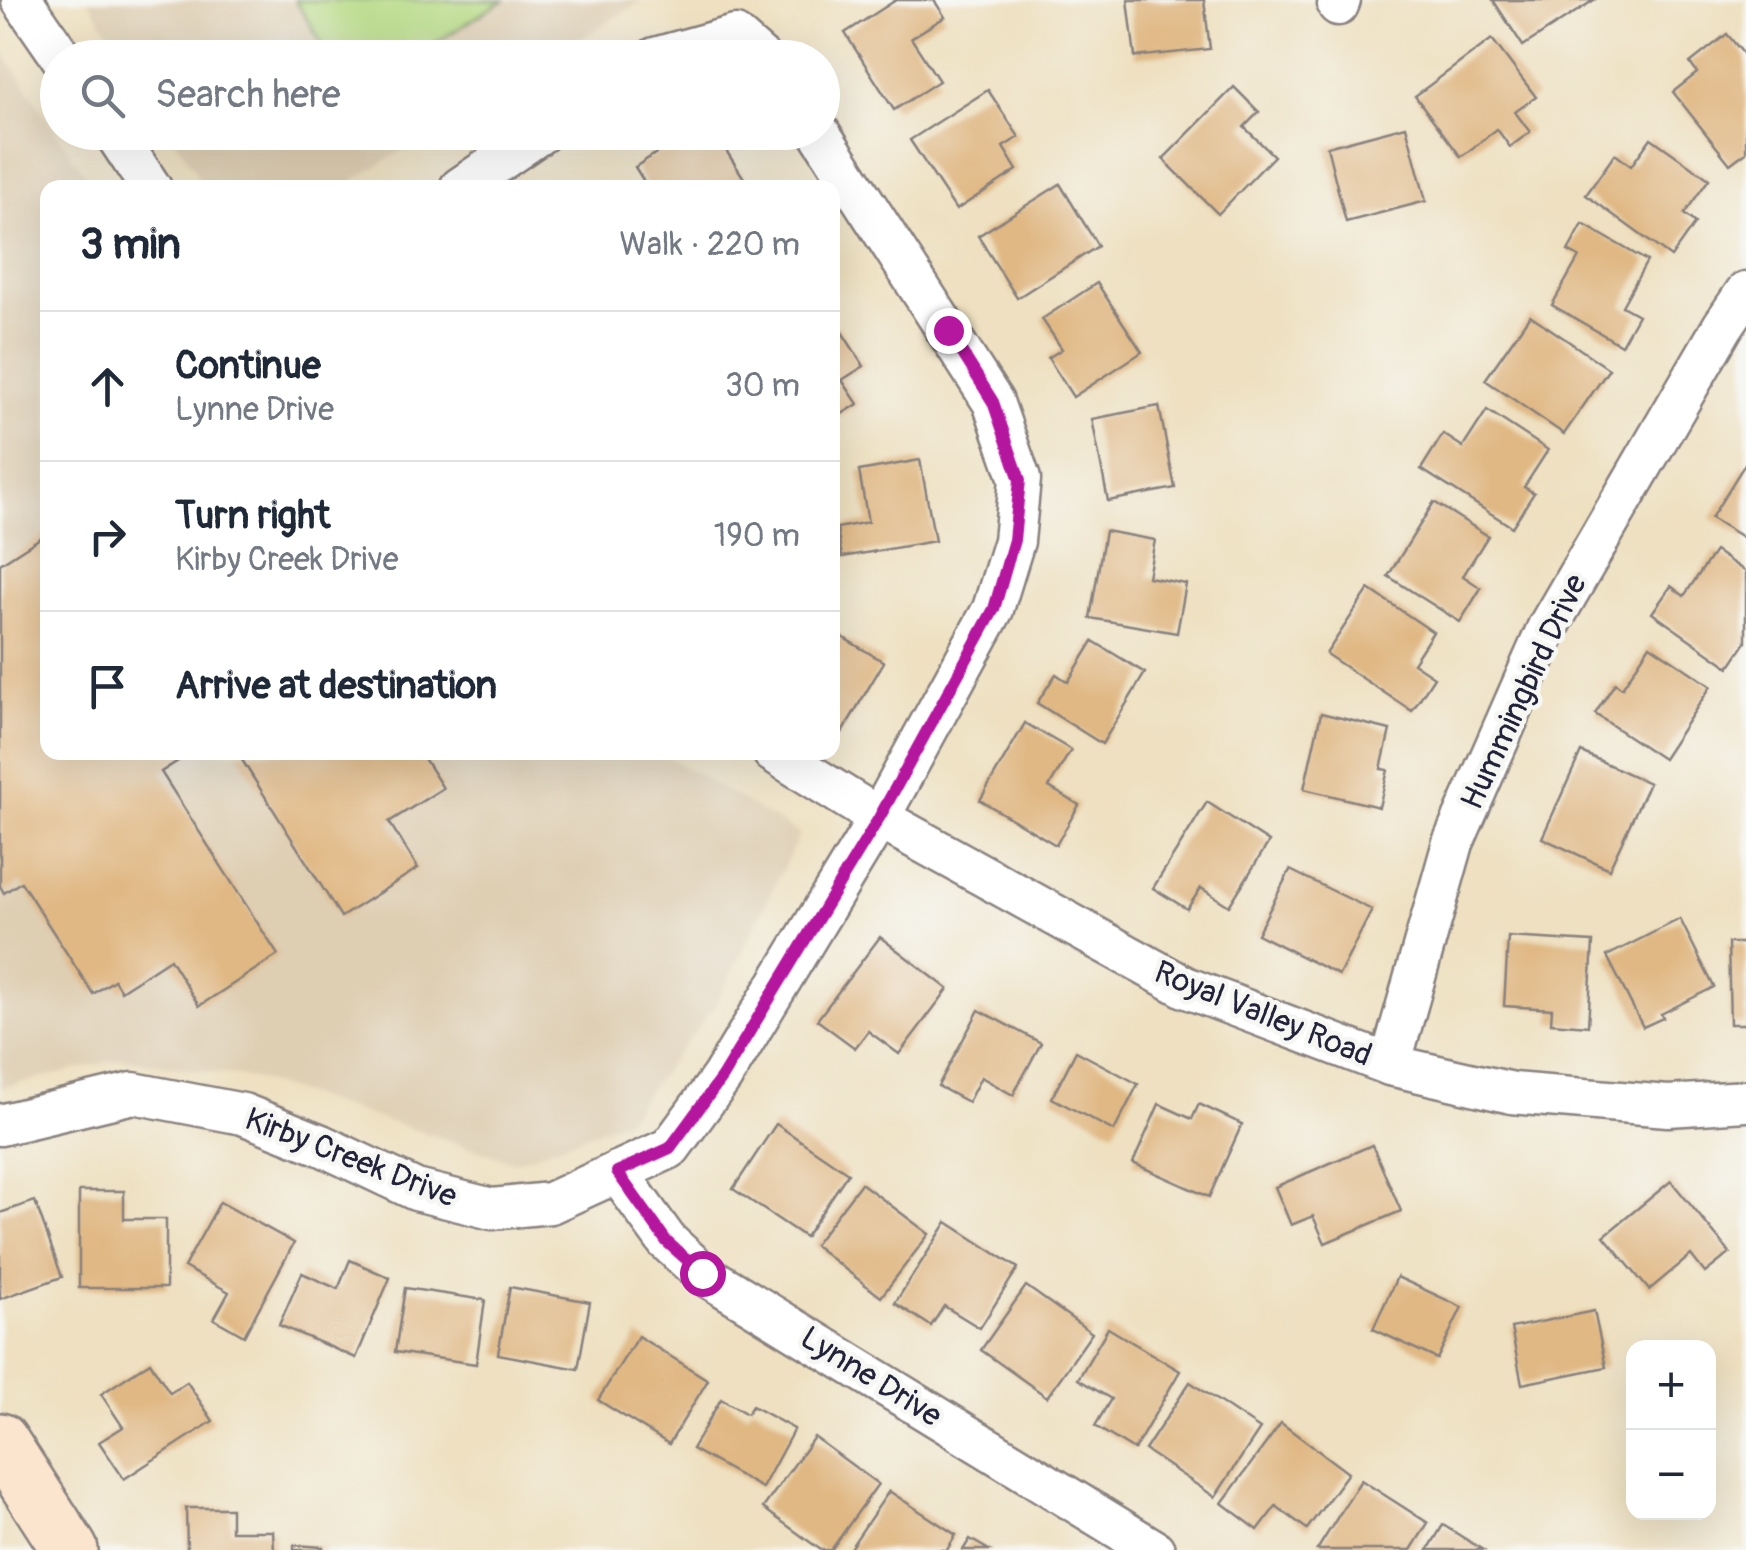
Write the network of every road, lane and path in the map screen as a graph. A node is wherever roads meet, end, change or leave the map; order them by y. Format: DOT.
graph roads {
  1 [pos="22,0"];
  2 [pos="50,40"];
  3 [pos="126,150"];
  4 [pos="516,150"];
  5 [pos="831,150"];
  6 [pos="146,180"];
  7 [pos="472,180"];
  8 [pos="1746,292"];
  9 [pos="786,760"];
  10 [pos="879,818"];
  11 [pos="1390,1066"];
  12 [pos="1746,1101"];
  13 [pos="0,1125"];
  14 [pos="617,1172"];
  15 [pos="0,1441"];
  16 [pos="70,1550"];
  17 [pos="1154,1550"];
  1 -- 2 [label="street"];
  3 -- 6 [label="street"];
  4 -- 7 [label="street"];
  5 -- 10 [label="street, Kirby Creek Drive"];
  8 -- 11 [label="street, Hummingbird Drive"];
  9 -- 10 [label="street, Royal Valley Road"];
  10 -- 11 [label="street, Royal Valley Road"];
  10 -- 14 [label="street, Kirby Creek Drive"];
  11 -- 12 [label="street, Royal Valley Road"];
  13 -- 14 [label="street, Kirby Creek Drive"];
  14 -- 17 [label="street, Lynne Drive"];
  15 -- 16 [label="street"];
}
